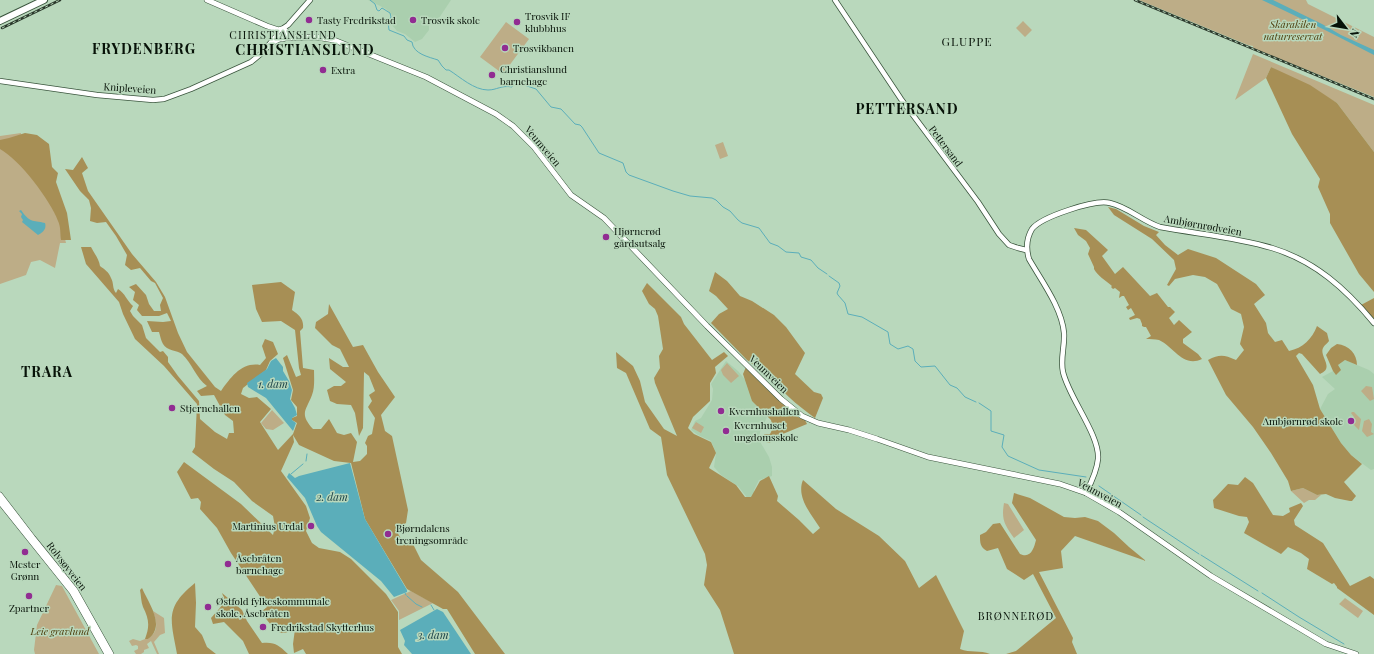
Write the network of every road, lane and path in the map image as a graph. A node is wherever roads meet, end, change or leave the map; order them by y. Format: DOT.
graph roads {
  1 [pos="44,0"];
  2 [pos="207,0"];
  3 [pos="310,0"];
  4 [pos="835,0"];
  5 [pos="0,21"];
  6 [pos="281,33"];
  7 [pos="0,81"];
  8 [pos="1026,250"];
  9 [pos="1374,323"];
  10 [pos="1086,493"];
  11 [pos="0,495"];
  12 [pos="0,502"];
  13 [pos="107,654"];
  14 [pos="111,654"];
  15 [pos="1356,654"];
  1 -- 5 [label="highway"];
  2 -- 6 [label="main road"];
  3 -- 6 [label="street, Knipleveien"];
  4 -- 8 [label="street, Pettersand"];
  6 -- 7 [label="street, Knipleveien"];
  6 -- 10 [label="main road, Veumveien"];
  8 -- 9 [label="street, Ambjørnrødveien"];
  8 -- 10 [label="street"];
  10 -- 15 [label="main road, Veumveien"];
  11 -- 14 [label="main road, Rolvsøyveien"];
  12 -- 13 [label="main road, Rolvsøyveien"];
}
